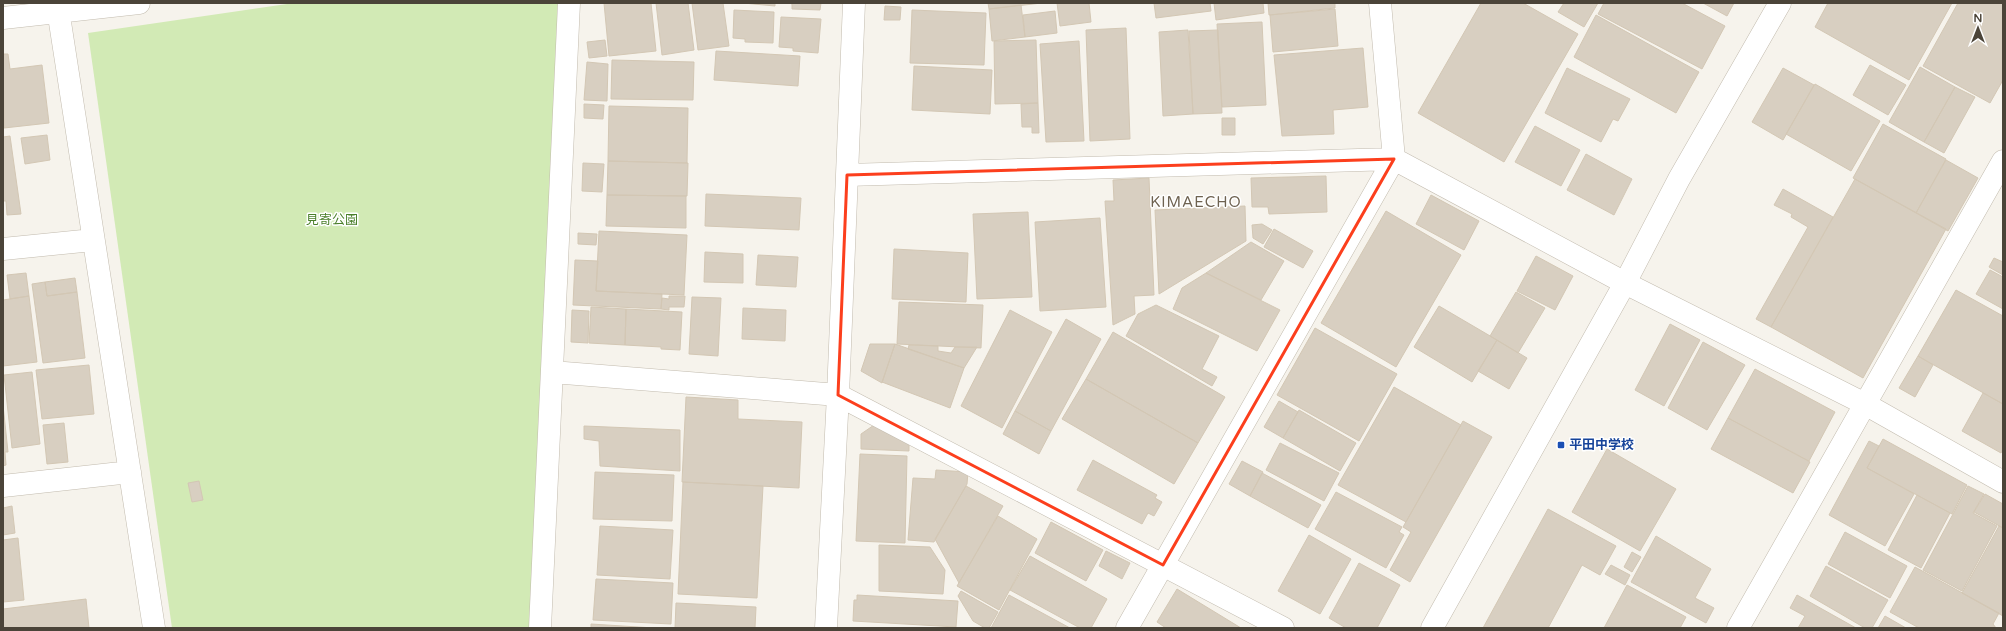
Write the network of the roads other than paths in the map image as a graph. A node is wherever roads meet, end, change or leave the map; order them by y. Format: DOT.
graph roads {
  1 [pos="139,3"];
  2 [pos="569,3"];
  3 [pos="854,3"];
  4 [pos="1380,3"];
  5 [pos="1780,3"];
  6 [pos="58,7"];
  7 [pos="3,18"];
  8 [pos="1394,159"];
  9 [pos="2003,161"];
  10 [pos="847,175"];
  11 [pos="93,240"];
  12 [pos="3,249"];
  13 [pos="1625,283"];
  14 [pos="552,372"];
  15 [pos="838,395"];
  16 [pos="1865,404"];
  17 [pos="130,472"];
  18 [pos="2003,482"];
  19 [pos="3,486"];
  20 [pos="1163,565"];
  21 [pos="154,628"];
  22 [pos="540,628"];
  23 [pos="826,628"];
  24 [pos="1128,628"];
  25 [pos="1283,628"];
  26 [pos="1432,628"];
  27 [pos="1738,628"];
  1 -- 6 [label="street"];
  2 -- 14 [label="street"];
  3 -- 10 [label="street"];
  4 -- 8 [label="street"];
  5 -- 13 [label="street"];
  6 -- 7 [label="street"];
  6 -- 11 [label="street"];
  8 -- 10 [label="street"];
  8 -- 13 [label="street"];
  8 -- 20 [label="street"];
  9 -- 16 [label="street"];
  10 -- 15 [label="street"];
  11 -- 12 [label="street"];
  11 -- 17 [label="street"];
  13 -- 16 [label="street"];
  13 -- 26 [label="street"];
  14 -- 15 [label="street"];
  14 -- 22 [label="street"];
  15 -- 20 [label="street"];
  15 -- 23 [label="street"];
  16 -- 18 [label="street"];
  16 -- 27 [label="street"];
  17 -- 19 [label="street"];
  17 -- 21 [label="street"];
  20 -- 24 [label="street"];
  20 -- 25 [label="street"];
}
